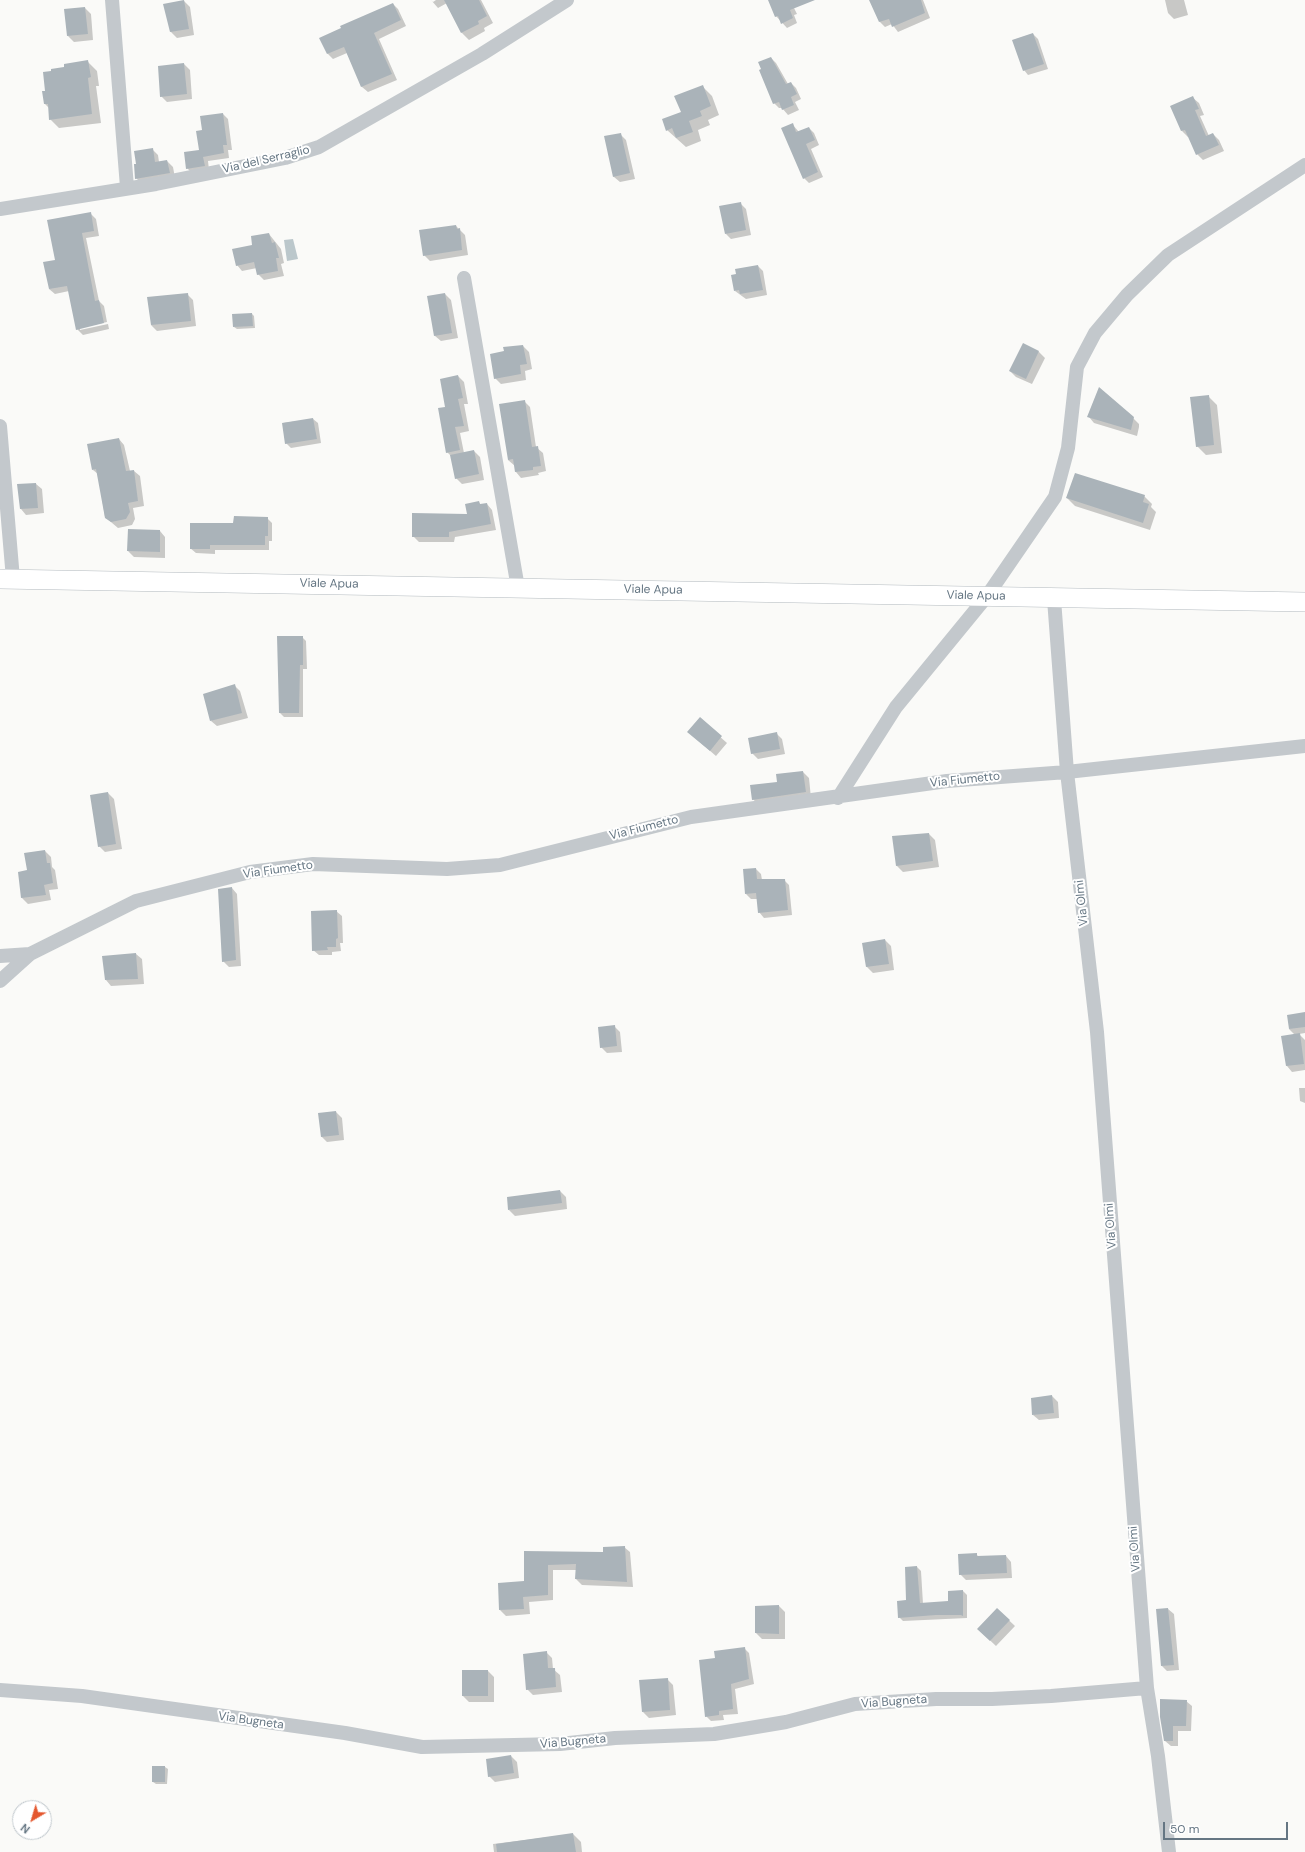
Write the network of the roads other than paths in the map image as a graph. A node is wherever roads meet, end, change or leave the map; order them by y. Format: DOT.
graph roads {
  1 [pos="112,0"];
  2 [pos="567,0"];
  3 [pos="1305,165"];
  4 [pos="127,187"];
  5 [pos="0,209"];
  6 [pos="464,278"];
  7 [pos="0,426"];
  8 [pos="6,579"];
  9 [pos="518,588"];
  10 [pos="987,596"];
  11 [pos="1054,599"];
  12 [pos="1305,602"];
  13 [pos="1305,746"];
  14 [pos="1067,772"];
  15 [pos="838,798"];
  16 [pos="30,954"];
  17 [pos="0,956"];
  18 [pos="0,981"];
  19 [pos="1147,1688"];
  20 [pos="0,1690"];
  21 [pos="1169,1852"];
  1 -- 4 [label="street"];
  2 -- 4 [label="street, Via del Serraglio"];
  3 -- 10 [label="street"];
  4 -- 5 [label="street, Via del Serraglio"];
  6 -- 9 [label="street"];
  7 -- 8 [label="street"];
  8 -- 9 [label="street, Viale Apua"];
  9 -- 10 [label="street, Viale Apua"];
  10 -- 11 [label="street, Viale Apua"];
  10 -- 15 [label="street"];
  11 -- 12 [label="street, Viale Apua"];
  11 -- 14 [label="street, Via Olmi"];
  13 -- 14 [label="street, Via Fiumetto"];
  14 -- 15 [label="street, Via Fiumetto"];
  14 -- 19 [label="street, Via Olmi"];
  15 -- 16 [label="street, Via Fiumetto"];
  16 -- 17 [label="street, Via Fiumetto"];
  16 -- 18 [label="street"];
  19 -- 20 [label="street, Via Bugneta"];
  19 -- 21 [label="street, Via Olmi"];
}
